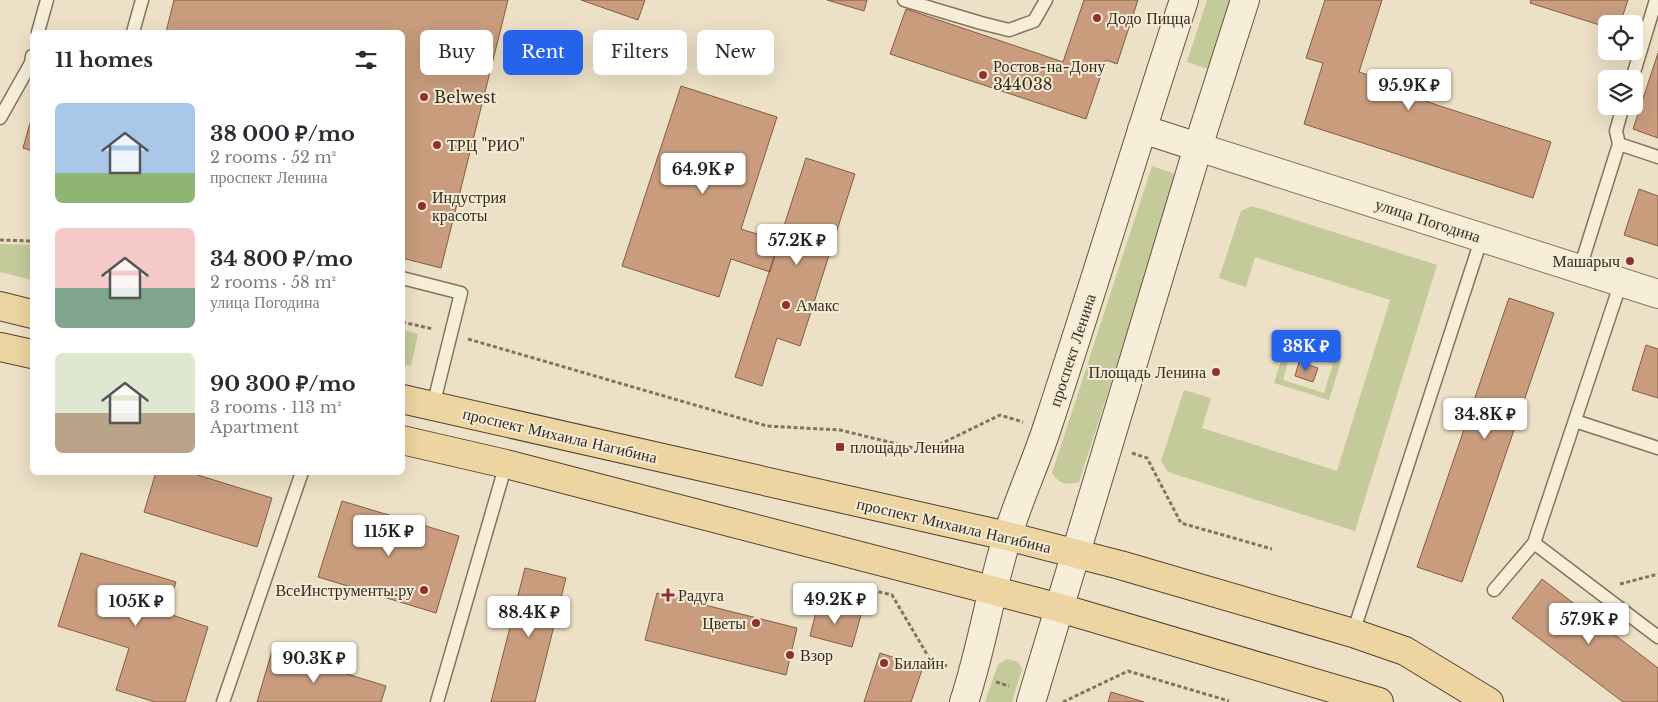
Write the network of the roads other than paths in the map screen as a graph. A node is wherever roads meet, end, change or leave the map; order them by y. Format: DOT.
graph roads {
  1 [pos="47,0"];
  2 [pos="142,0"];
  3 [pos="904,0"];
  4 [pos="1046,0"];
  5 [pos="1184,0"];
  6 [pos="1246,0"];
  7 [pos="1656,0"];
  8 [pos="39,30"];
  9 [pos="134,30"];
  10 [pos="30,65"];
  11 [pos="1635,70"];
  12 [pos="1620,115"];
  13 [pos="0,118"];
  14 [pos="1142,129"];
  15 [pos="1619,144"];
  16 [pos="1198,147"];
  17 [pos="1658,157"];
  18 [pos="1482,237"];
  19 [pos="1580,268"];
  20 [pos="405,279"];
  21 [pos="1621,282"];
  22 [pos="1658,294"];
  23 [pos="0,306"];
  24 [pos="30,314"];
  25 [pos="0,347"];
  26 [pos="30,354"];
  27 [pos="405,400"];
  28 [pos="433,406"];
  29 [pos="1575,421"];
  30 [pos="405,441"];
  31 [pos="1658,448"];
  32 [pos="506,464"];
  33 [pos="301,475"];
  34 [pos="1007,536"];
  35 [pos="1534,543"];
  36 [pos="1076,554"];
  37 [pos="1494,590"];
  38 [pos="992,591"];
  39 [pos="1060,608"];
  40 [pos="1353,633"];
  41 [pos="1658,637"];
  42 [pos="224,702"];
  43 [pos="437,702"];
  44 [pos="964,702"];
  45 [pos="1030,702"];
  46 [pos="1379,702"];
  47 [pos="1488,702"];
  1 -- 8 [label="lane"];
  2 -- 9 [label="lane"];
  3 -- 4 [label="lane"];
  5 -- 14 [label="main road, проспект Ленина"];
  6 -- 16 [label="main road"];
  7 -- 11 [label="lane"];
  10 -- 13 [label="lane"];
  12 -- 15 [label="lane"];
  14 -- 16 [label="main road, улица Погодина"];
  14 -- 34 [label="main road, проспект Ленина"];
  15 -- 17 [label="lane"];
  15 -- 19 [label="lane"];
  16 -- 18 [label="main road, улица Погодина"];
  16 -- 36 [label="main road"];
  18 -- 19 [label="main road, улица Погодина"];
  18 -- 40 [label="lane"];
  19 -- 21 [label="main road, улица Погодина"];
  20 -- 28 [label="lane"];
  21 -- 22 [label="main road, улица Погодина"];
  21 -- 29 [label="lane"];
  23 -- 24 [label="main road"];
  25 -- 26 [label="main road"];
  27 -- 28 [label="main road, проспект Михаила Нагибина"];
  28 -- 34 [label="main road, проспект Михаила Нагибина"];
  29 -- 31 [label="lane"];
  29 -- 35 [label="lane"];
  30 -- 32 [label="main road"];
  32 -- 38 [label="main road"];
  32 -- 43 [label="lane"];
  33 -- 42 [label="lane"];
  34 -- 36 [label="main road, проспект Михаила Нагибина"];
  34 -- 38 [label="main road, проспект Ленина"];
  35 -- 37 [label="lane"];
  35 -- 41 [label="lane"];
  36 -- 39 [label="main road"];
  36 -- 40 [label="main road, проспект Михаила Нагибина"];
  38 -- 39 [label="main road"];
  38 -- 44 [label="main road, проспект Ленина"];
  39 -- 45 [label="main road"];
  39 -- 46 [label="main road"];
  40 -- 47 [label="main road, проспект Михаила Нагибина"];
}
